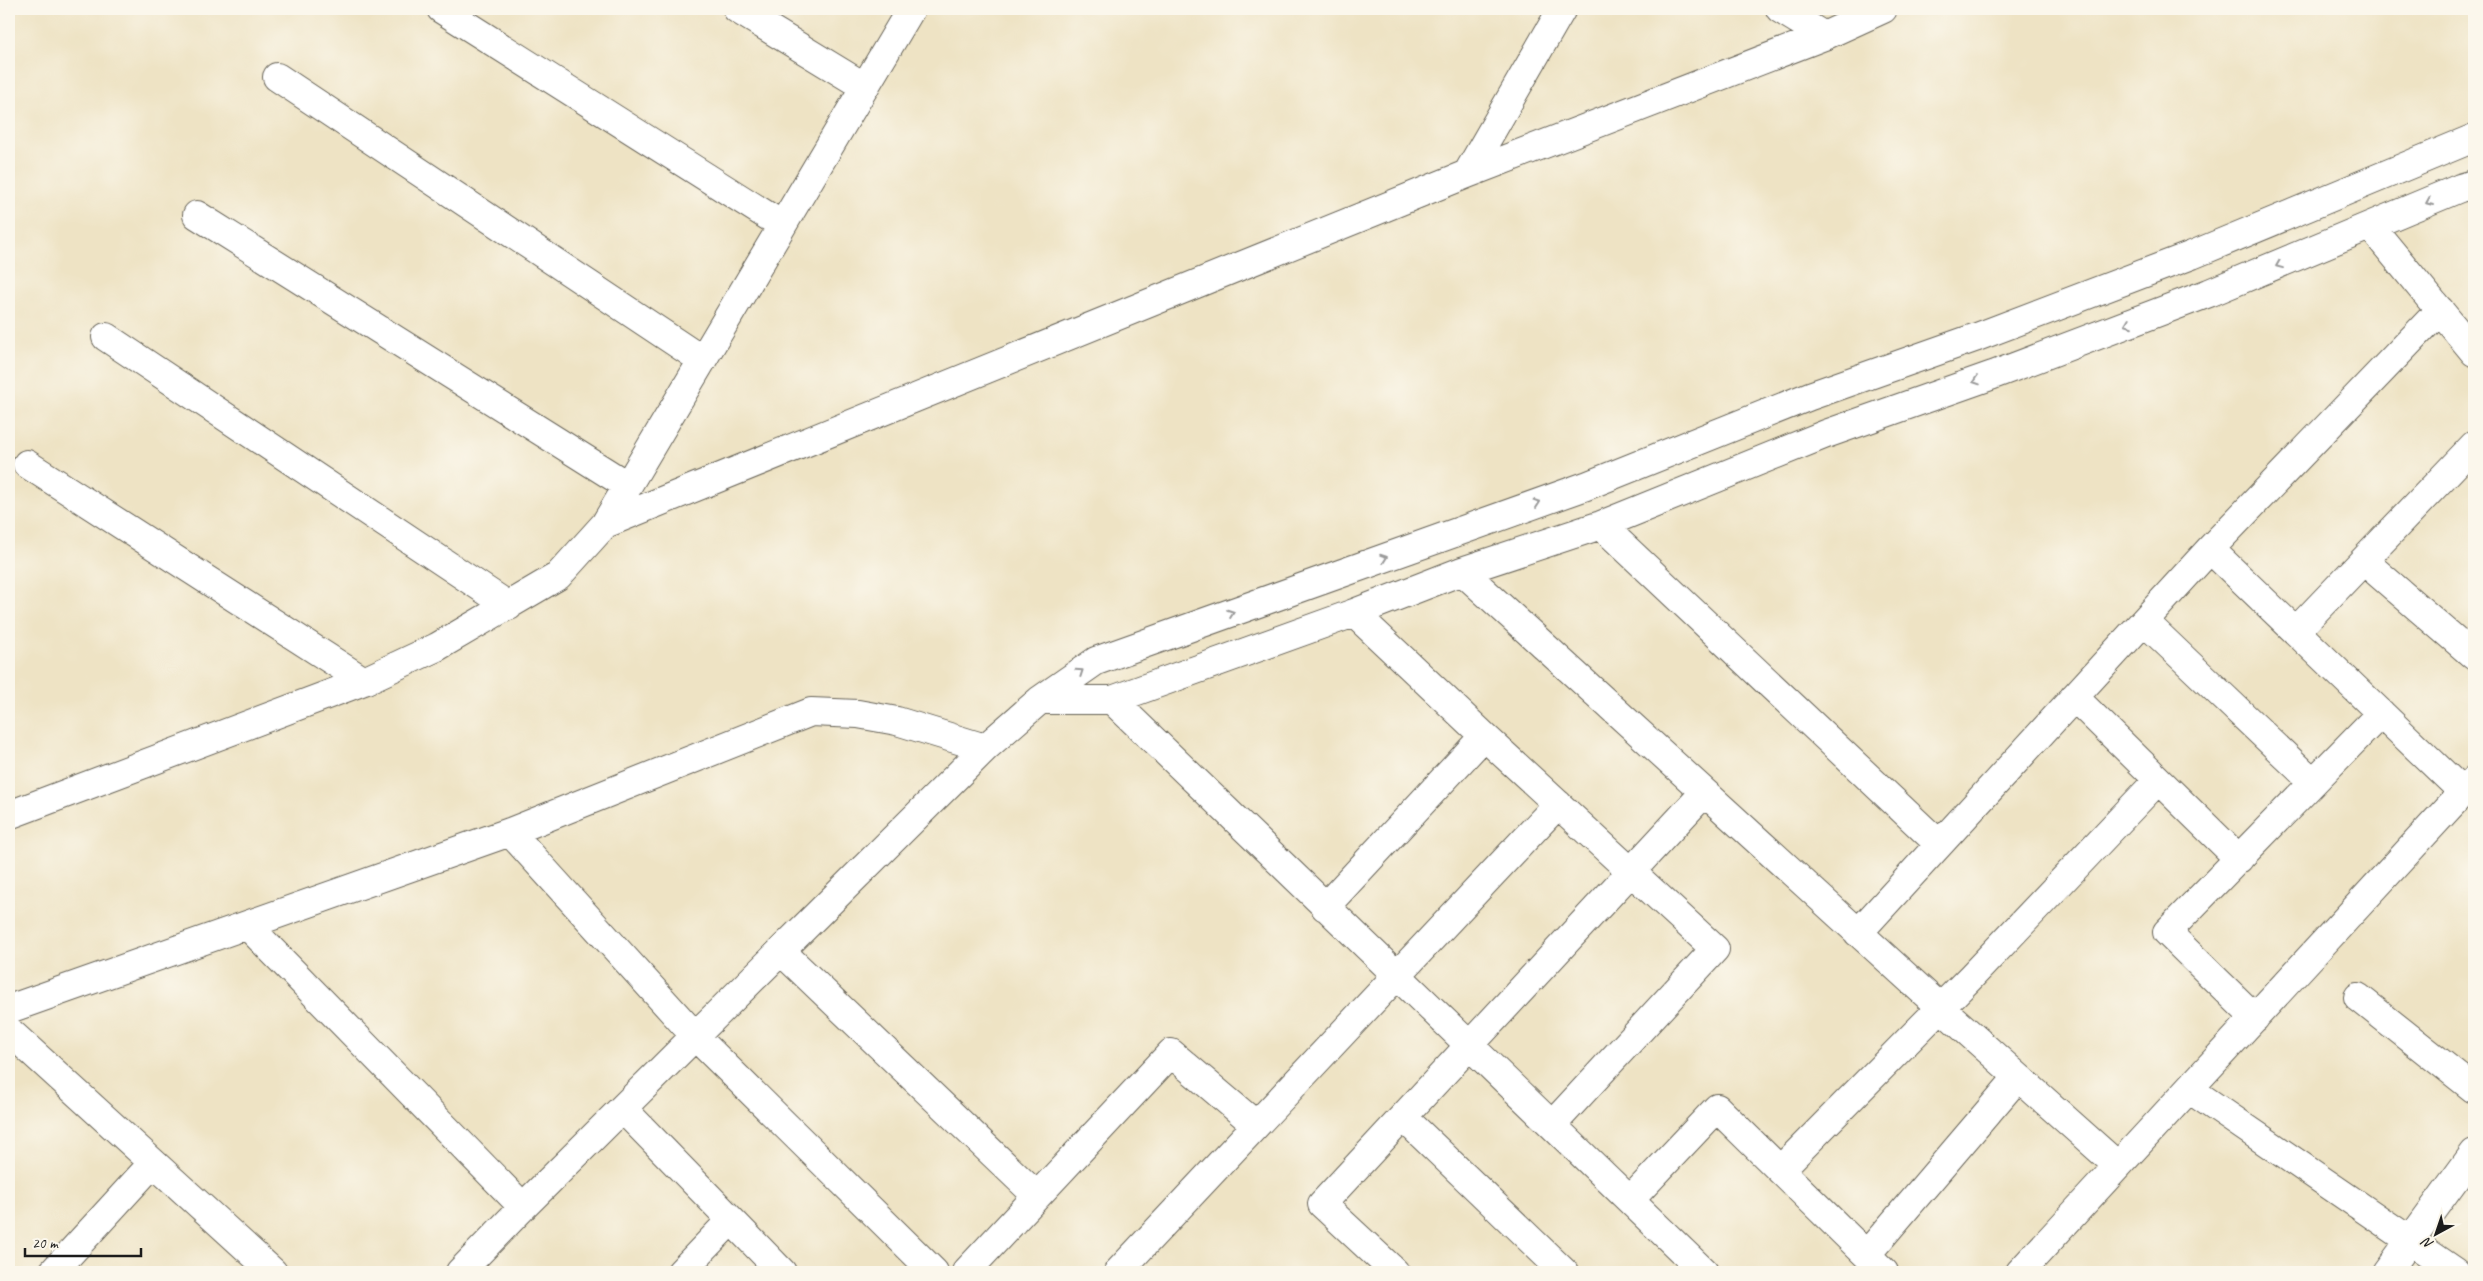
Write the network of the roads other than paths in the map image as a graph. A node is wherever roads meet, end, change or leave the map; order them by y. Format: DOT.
graph roads {
  1 [pos="441,9"];
  2 [pos="737,9"];
  3 [pos="911,9"];
  4 [pos="1562,9"];
  5 [pos="1780,9"];
  6 [pos="1883,9"];
  7 [pos="1824,36"];
  8 [pos="277,77"];
  9 [pos="864,87"];
  10 [pos="2474,138"];
  11 [pos="1467,174"];
  12 [pos="2470,192"];
  13 [pos="198,215"];
  14 [pos="782,225"];
  15 [pos="2371,226"];
  16 [pos="2440,310"];
  17 [pos="106,337"];
  18 [pos="2474,352"];
  19 [pos="702,360"];
  20 [pos="2474,445"];
  21 [pos="27,464"];
  22 [pos="628,486"];
  23 [pos="605,524"];
  24 [pos="1601,525"];
  25 [pos="2210,550"];
  26 [pos="2365,562"];
  27 [pos="1462,571"];
  28 [pos="510,606"];
  29 [pos="1354,613"];
  30 [pos="2144,621"];
  31 [pos="2296,632"];
  32 [pos="2474,656"];
  33 [pos="364,681"];
  34 [pos="2074,697"];
  35 [pos="1040,700"];
  36 [pos="1112,700"];
  37 [pos="2381,713"];
  38 [pos="1484,736"];
  39 [pos="985,748"];
  40 [pos="2158,780"];
  41 [pos="2313,782"];
  42 [pos="2469,786"];
  43 [pos="1704,793"];
  44 [pos="1558,804"];
  45 [pos="9,815"];
  46 [pos="510,832"];
  47 [pos="1939,844"];
  48 [pos="2239,859"];
  49 [pos="1630,871"];
  50 [pos="1325,906"];
  51 [pos="248,925"];
  52 [pos="1858,933"];
  53 [pos="781,951"];
  54 [pos="1397,975"];
  55 [pos="2358,997"];
  56 [pos="1940,1008"];
  57 [pos="9,1009"];
  58 [pos="2255,1018"];
  59 [pos="9,1031"];
  60 [pos="696,1038"];
  61 [pos="1470,1046"];
  62 [pos="2017,1078"];
  63 [pos="2189,1089"];
  64 [pos="2474,1089"];
  65 [pos="623,1109"];
  66 [pos="1403,1118"];
  67 [pos="1552,1125"];
  68 [pos="1256,1126"];
  69 [pos="2474,1153"];
  70 [pos="153,1163"];
  71 [pos="2118,1166"];
  72 [pos="1780,1170"];
  73 [pos="1037,1196"];
  74 [pos="1630,1200"];
  75 [pos="523,1206"];
  76 [pos="731,1220"];
  77 [pos="2411,1240"];
  78 [pos="1875,1263"];
  79 [pos="53,1272"];
  80 [pos="273,1272"];
  81 [pos="460,1272"];
  82 [pos="681,1272"];
  83 [pos="782,1272"];
  84 [pos="934,1272"];
  85 [pos="966,1272"];
  86 [pos="1119,1272"];
  87 [pos="1395,1272"];
  88 [pos="1564,1272"];
  89 [pos="1704,1272"];
  90 [pos="2020,1272"];
  91 [pos="2387,1272"];
  92 [pos="2456,1272"];
  1 -- 14 [label="street"];
  2 -- 9 [label="street"];
  3 -- 9 [label="street"];
  4 -- 11 [label="street"];
  5 -- 7 [label="street"];
  6 -- 7 [label="street"];
  7 -- 11 [label="street"];
  8 -- 19 [label="street"];
  9 -- 14 [label="street"];
  35 -- 10 [label="street, one-way"];
  11 -- 23 [label="street"];
  12 -- 15 [label="street, one-way"];
  13 -- 22 [label="street"];
  14 -- 19 [label="street"];
  15 -- 16 [label="street"];
  15 -- 24 [label="street, one-way"];
  16 -- 18 [label="street"];
  16 -- 25 [label="street"];
  17 -- 28 [label="street"];
  19 -- 22 [label="street"];
  20 -- 26 [label="street"];
  21 -- 33 [label="street"];
  22 -- 23 [label="street"];
  23 -- 28 [label="street"];
  24 -- 27 [label="street"];
  24 -- 47 [label="street"];
  25 -- 30 [label="street"];
  25 -- 31 [label="street"];
  26 -- 31 [label="street"];
  26 -- 32 [label="street"];
  27 -- 29 [label="street"];
  27 -- 43 [label="street"];
  28 -- 33 [label="street"];
  29 -- 36 [label="street"];
  29 -- 38 [label="street"];
  30 -- 34 [label="street"];
  30 -- 41 [label="street"];
  31 -- 37 [label="street"];
  33 -- 45 [label="street"];
  34 -- 40 [label="street"];
  34 -- 47 [label="street"];
  35 -- 36 [label="street"];
  35 -- 39 [label="street"];
  36 -- 50 [label="street"];
  37 -- 41 [label="street"];
  37 -- 42 [label="street"];
  38 -- 44 [label="street"];
  38 -- 50 [label="street"];
  39 -- 46 [label="street"];
  39 -- 53 [label="street"];
  40 -- 48 [label="street"];
  40 -- 56 [label="street"];
  41 -- 48 [label="street"];
  42 -- 58 [label="street"];
  43 -- 49 [label="street"];
  43 -- 52 [label="street"];
  44 -- 49 [label="street"];
  44 -- 54 [label="street"];
  46 -- 51 [label="street"];
  46 -- 60 [label="street"];
  47 -- 52 [label="street"];
  48 -- 58 [label="street"];
  49 -- 61 [label="street"];
  49 -- 67 [label="street"];
  50 -- 54 [label="street"];
  51 -- 57 [label="street"];
  51 -- 75 [label="street"];
  52 -- 56 [label="street"];
  53 -- 60 [label="street"];
  53 -- 73 [label="street"];
  54 -- 61 [label="street"];
  54 -- 68 [label="street"];
  55 -- 64 [label="street"];
  56 -- 62 [label="street"];
  56 -- 72 [label="street"];
  58 -- 63 [label="street"];
  59 -- 70 [label="street"];
  60 -- 65 [label="street"];
  60 -- 84 [label="street"];
  61 -- 66 [label="street"];
  61 -- 67 [label="street"];
  62 -- 71 [label="street"];
  62 -- 78 [label="street"];
  63 -- 71 [label="street"];
  63 -- 77 [label="street"];
  65 -- 75 [label="street"];
  65 -- 76 [label="street"];
  66 -- 87 [label="street"];
  66 -- 88 [label="street"];
  67 -- 74 [label="street"];
  68 -- 73 [label="street"];
  68 -- 86 [label="street"];
  69 -- 77 [label="street"];
  70 -- 79 [label="street"];
  70 -- 80 [label="street"];
  71 -- 90 [label="street"];
  72 -- 74 [label="street"];
  72 -- 78 [label="street"];
  73 -- 85 [label="street"];
  74 -- 89 [label="street"];
  75 -- 81 [label="street"];
  76 -- 82 [label="street"];
  76 -- 83 [label="street"];
  77 -- 91 [label="street"];
  77 -- 92 [label="street"];
}
